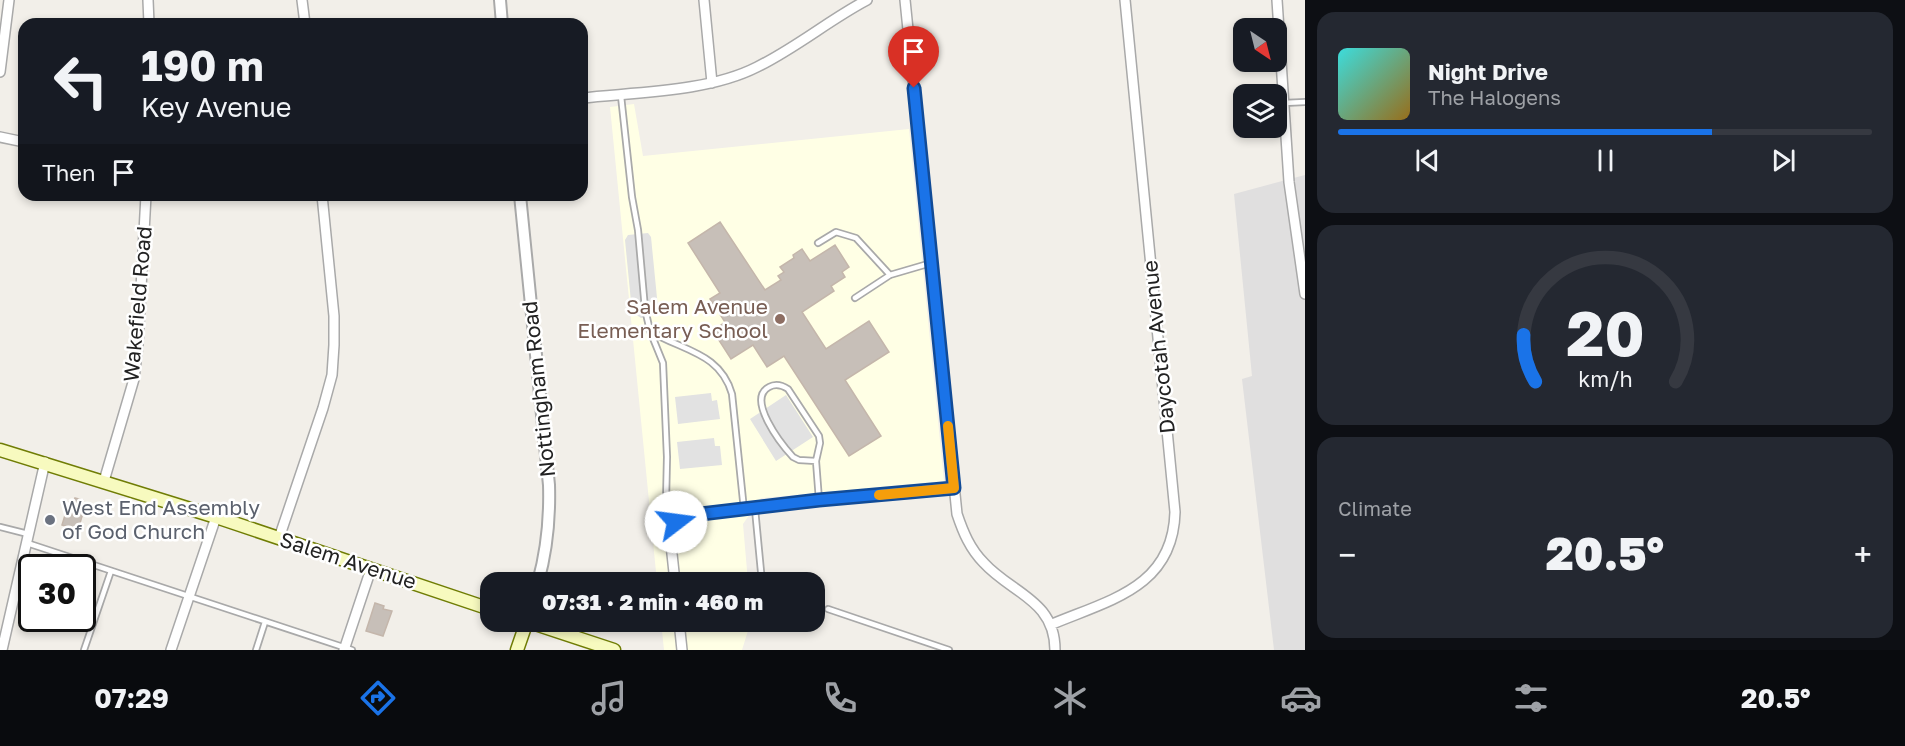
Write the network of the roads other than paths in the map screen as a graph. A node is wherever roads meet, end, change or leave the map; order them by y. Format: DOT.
graph roads {
  1 [pos="9,0"];
  2 [pos="148,0"];
  3 [pos="302,0"];
  4 [pos="500,0"];
  5 [pos="704,0"];
  6 [pos="867,0"];
  7 [pos="905,0"];
  8 [pos="1125,0"];
  9 [pos="1277,0"];
  10 [pos="149,18"];
  11 [pos="304,18"];
  12 [pos="502,18"];
  13 [pos="0,72"];
  14 [pos="712,83"];
  15 [pos="1283,84"];
  16 [pos="621,94"];
  17 [pos="588,97"];
  18 [pos="1305,102"];
  19 [pos="1287,103"];
  20 [pos="0,137"];
  21 [pos="1286,138"];
  22 [pos="18,141"];
  23 [pos="146,201"];
  24 [pos="323,201"];
  25 [pos="521,201"];
  26 [pos="818,243"];
  27 [pos="932,263"];
  28 [pos="890,275"];
  29 [pos="1305,294"];
  30 [pos="855,298"];
  31 [pos="650,331"];
  32 [pos="0,450"];
  33 [pos="816,461"];
  34 [pos="45,462"];
  35 [pos="104,481"];
  36 [pos="954,488"];
  37 [pos="819,500"];
  38 [pos="755,509"];
  39 [pos="744,510"];
  40 [pos="216,517"];
  41 [pos="0,527"];
  42 [pos="670,535"];
  43 [pos="27,538"];
  44 [pos="279,538"];
  45 [pos="371,569"];
  46 [pos="111,571"];
  47 [pos="541,572"];
  48 [pos="674,572"];
  49 [pos="761,572"];
  50 [pos="189,596"];
  51 [pos="480,606"];
  52 [pos="828,609"];
  53 [pos="265,622"];
  54 [pos="1050,625"];
  55 [pos="523,632"];
  56 [pos="560,632"];
  57 [pos="680,632"];
  58 [pos="347,649"];
  59 [pos="2,650"];
  60 [pos="84,650"];
  61 [pos="171,650"];
  62 [pos="256,650"];
  63 [pos="517,650"];
  64 [pos="614,650"];
  65 [pos="682,650"];
  66 [pos="950,650"];
  67 [pos="1055,650"];
  1 -- 13 [label="street"];
  2 -- 10 [label="street"];
  3 -- 11 [label="street"];
  4 -- 12 [label="street"];
  5 -- 14 [label="street"];
  6 -- 14 [label="street"];
  7 -- 27 [label="street"];
  8 -- 54 [label="street, Daycotah Avenue"];
  9 -- 15 [label="street"];
  14 -- 16 [label="street"];
  16 -- 17 [label="street"];
  16 -- 31 [label="lane"];
  18 -- 19 [label="lane"];
  20 -- 22 [label="street"];
  21 -- 29 [label="street"];
  23 -- 35 [label="street, Wakefield Road"];
  24 -- 44 [label="street"];
  25 -- 47 [label="street, Nottingham Road"];
  26 -- 28 [label="lane"];
  27 -- 28 [label="lane"];
  27 -- 36 [label="street"];
  28 -- 30 [label="lane"];
  31 -- 39 [label="lane"];
  31 -- 42 [label="lane"];
  32 -- 34 [label="main road, Salem Avenue"];
  33 -- 33 [label="lane"];
  33 -- 37 [label="lane"];
  34 -- 35 [label="main road, Salem Avenue"];
  34 -- 43 [label="street"];
  35 -- 40 [label="main road, Salem Avenue"];
  36 -- 37 [label="street"];
  36 -- 54 [label="street"];
  37 -- 38 [label="street"];
  38 -- 39 [label="street"];
  38 -- 49 [label="lane"];
  39 -- 42 [label="street"];
  40 -- 44 [label="main road, Salem Avenue"];
  40 -- 50 [label="street"];
  41 -- 43 [label="lane"];
  42 -- 48 [label="street"];
  43 -- 46 [label="lane"];
  43 -- 59 [label="street"];
  44 -- 45 [label="main road, Salem Avenue"];
  45 -- 51 [label="main road, Salem Avenue"];
  45 -- 58 [label="street"];
  46 -- 50 [label="lane"];
  46 -- 60 [label="lane"];
  50 -- 53 [label="lane"];
  50 -- 61 [label="street"];
  52 -- 66 [label="lane"];
  53 -- 58 [label="lane"];
  53 -- 62 [label="lane"];
  54 -- 67 [label="street"];
  55 -- 63 [label="main road"];
  56 -- 64 [label="main road"];
  57 -- 65 [label="street"];
}
